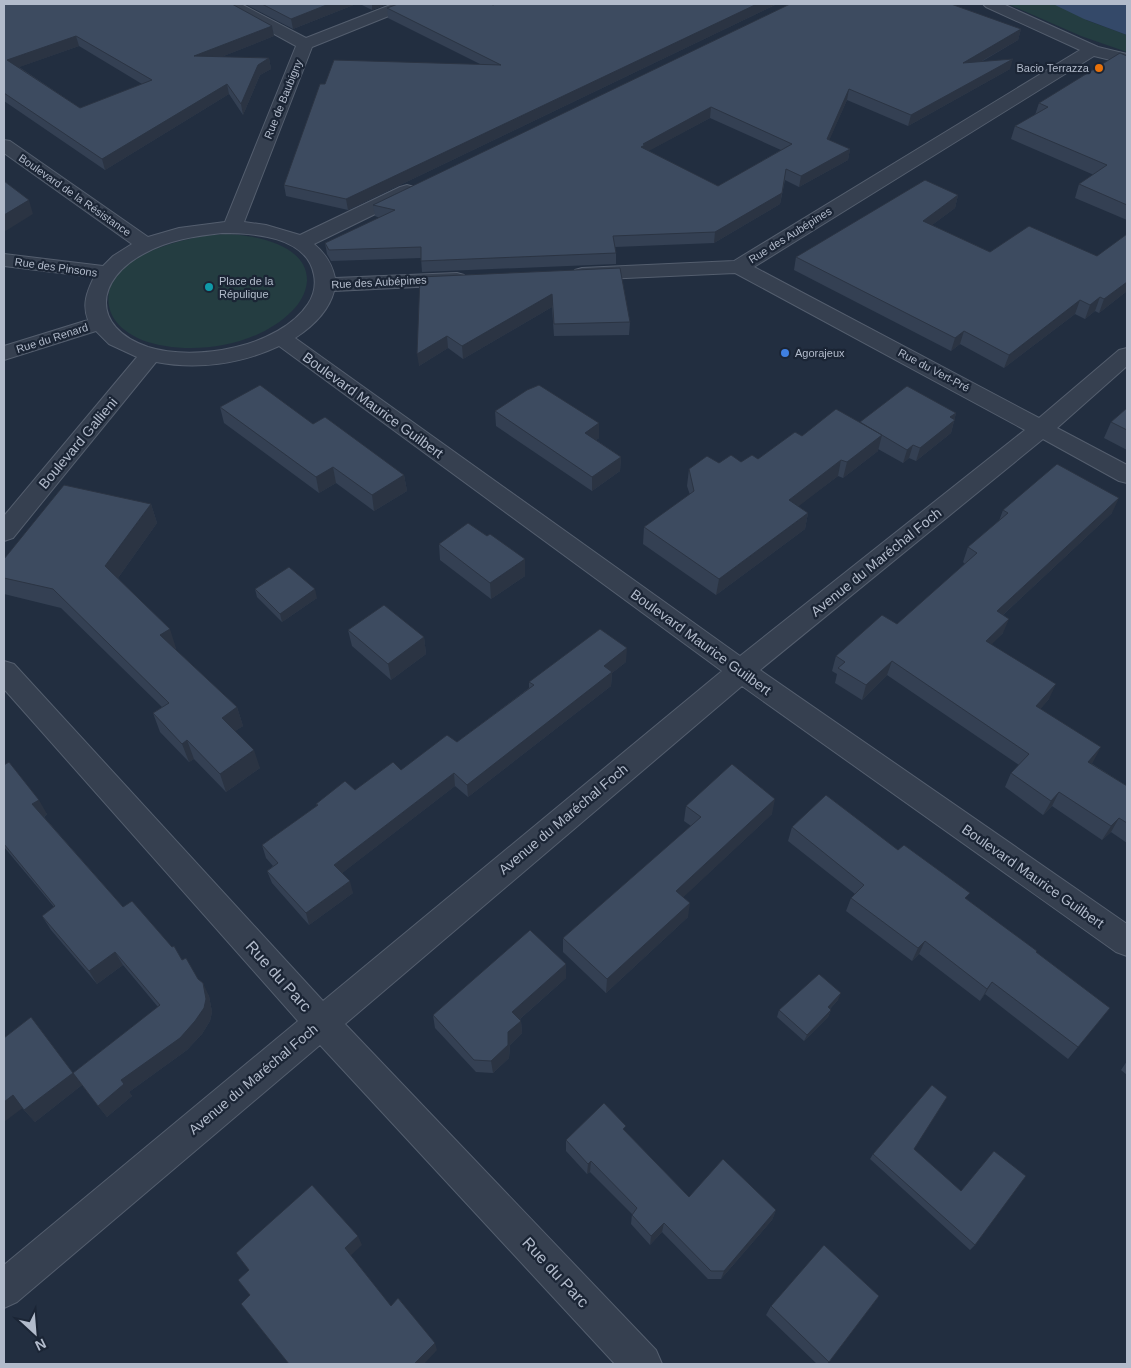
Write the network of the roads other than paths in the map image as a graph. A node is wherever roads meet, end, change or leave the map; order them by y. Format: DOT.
graph roads {
  1 [pos="230,4"];
  2 [pos="406,4"];
  3 [pos="991,4"];
  4 [pos="305,44"];
  5 [pos="1092,50"];
  6 [pos="1127,59"];
  7 [pos="4,145"];
  8 [pos="426,182"];
  9 [pos="232,227"];
  10 [pos="300,243"];
  11 [pos="146,245"];
  12 [pos="4,260"];
  13 [pos="739,267"];
  14 [pos="108,274"];
  15 [pos="562,274"];
  16 [pos="473,278"];
  17 [pos="325,285"];
  18 [pos="100,322"];
  19 [pos="280,337"];
  20 [pos="4,353"];
  21 [pos="152,354"];
  22 [pos="1127,355"];
  23 [pos="1042,428"];
  24 [pos="1127,475"];
  25 [pos="4,532"];
  26 [pos="4,671"];
  27 [pos="741,671"];
  28 [pos="1127,942"];
  29 [pos="321,1022"];
  30 [pos="4,1288"];
  31 [pos="642,1364"];
  1 -- 4 [label="street"];
  2 -- 4 [label="street, Rue de Baubigny"];
  3 -- 5 [label="street"];
  4 -- 9 [label="street, Rue de Baubigny"];
  5 -- 6 [label="street"];
  5 -- 13 [label="street, Rue des Aubépines"];
  7 -- 11 [label="street, Boulevard de la Résistance"];
  8 -- 10 [label="street"];
  9 -- 10 [label="street"];
  9 -- 11 [label="street"];
  10 -- 17 [label="street"];
  11 -- 14 [label="street"];
  12 -- 14 [label="street, Rue des Pinsons"];
  13 -- 15 [label="street, Rue des Aubépines"];
  13 -- 23 [label="street, Rue du Vert-Pré"];
  14 -- 18 [label="street"];
  16 -- 17 [label="street, Rue des Aubépines"];
  17 -- 19 [label="street"];
  18 -- 20 [label="street, Rue du Renard"];
  18 -- 21 [label="street"];
  19 -- 21 [label="street"];
  19 -- 27 [label="street, Boulevard Maurice Guilbert"];
  21 -- 25 [label="street, Boulevard Gallieni"];
  22 -- 23 [label="street, Avenue du Maréchal Foch"];
  23 -- 24 [label="street, Rue du Vert-Pré"];
  23 -- 27 [label="street, Avenue du Maréchal Foch"];
  26 -- 29 [label="street, Rue du Parc"];
  27 -- 28 [label="street, Boulevard Maurice Guilbert"];
  27 -- 29 [label="street, Avenue du Maréchal Foch"];
  29 -- 30 [label="street, Avenue du Maréchal Foch"];
  29 -- 31 [label="street, Rue du Parc"];
}
